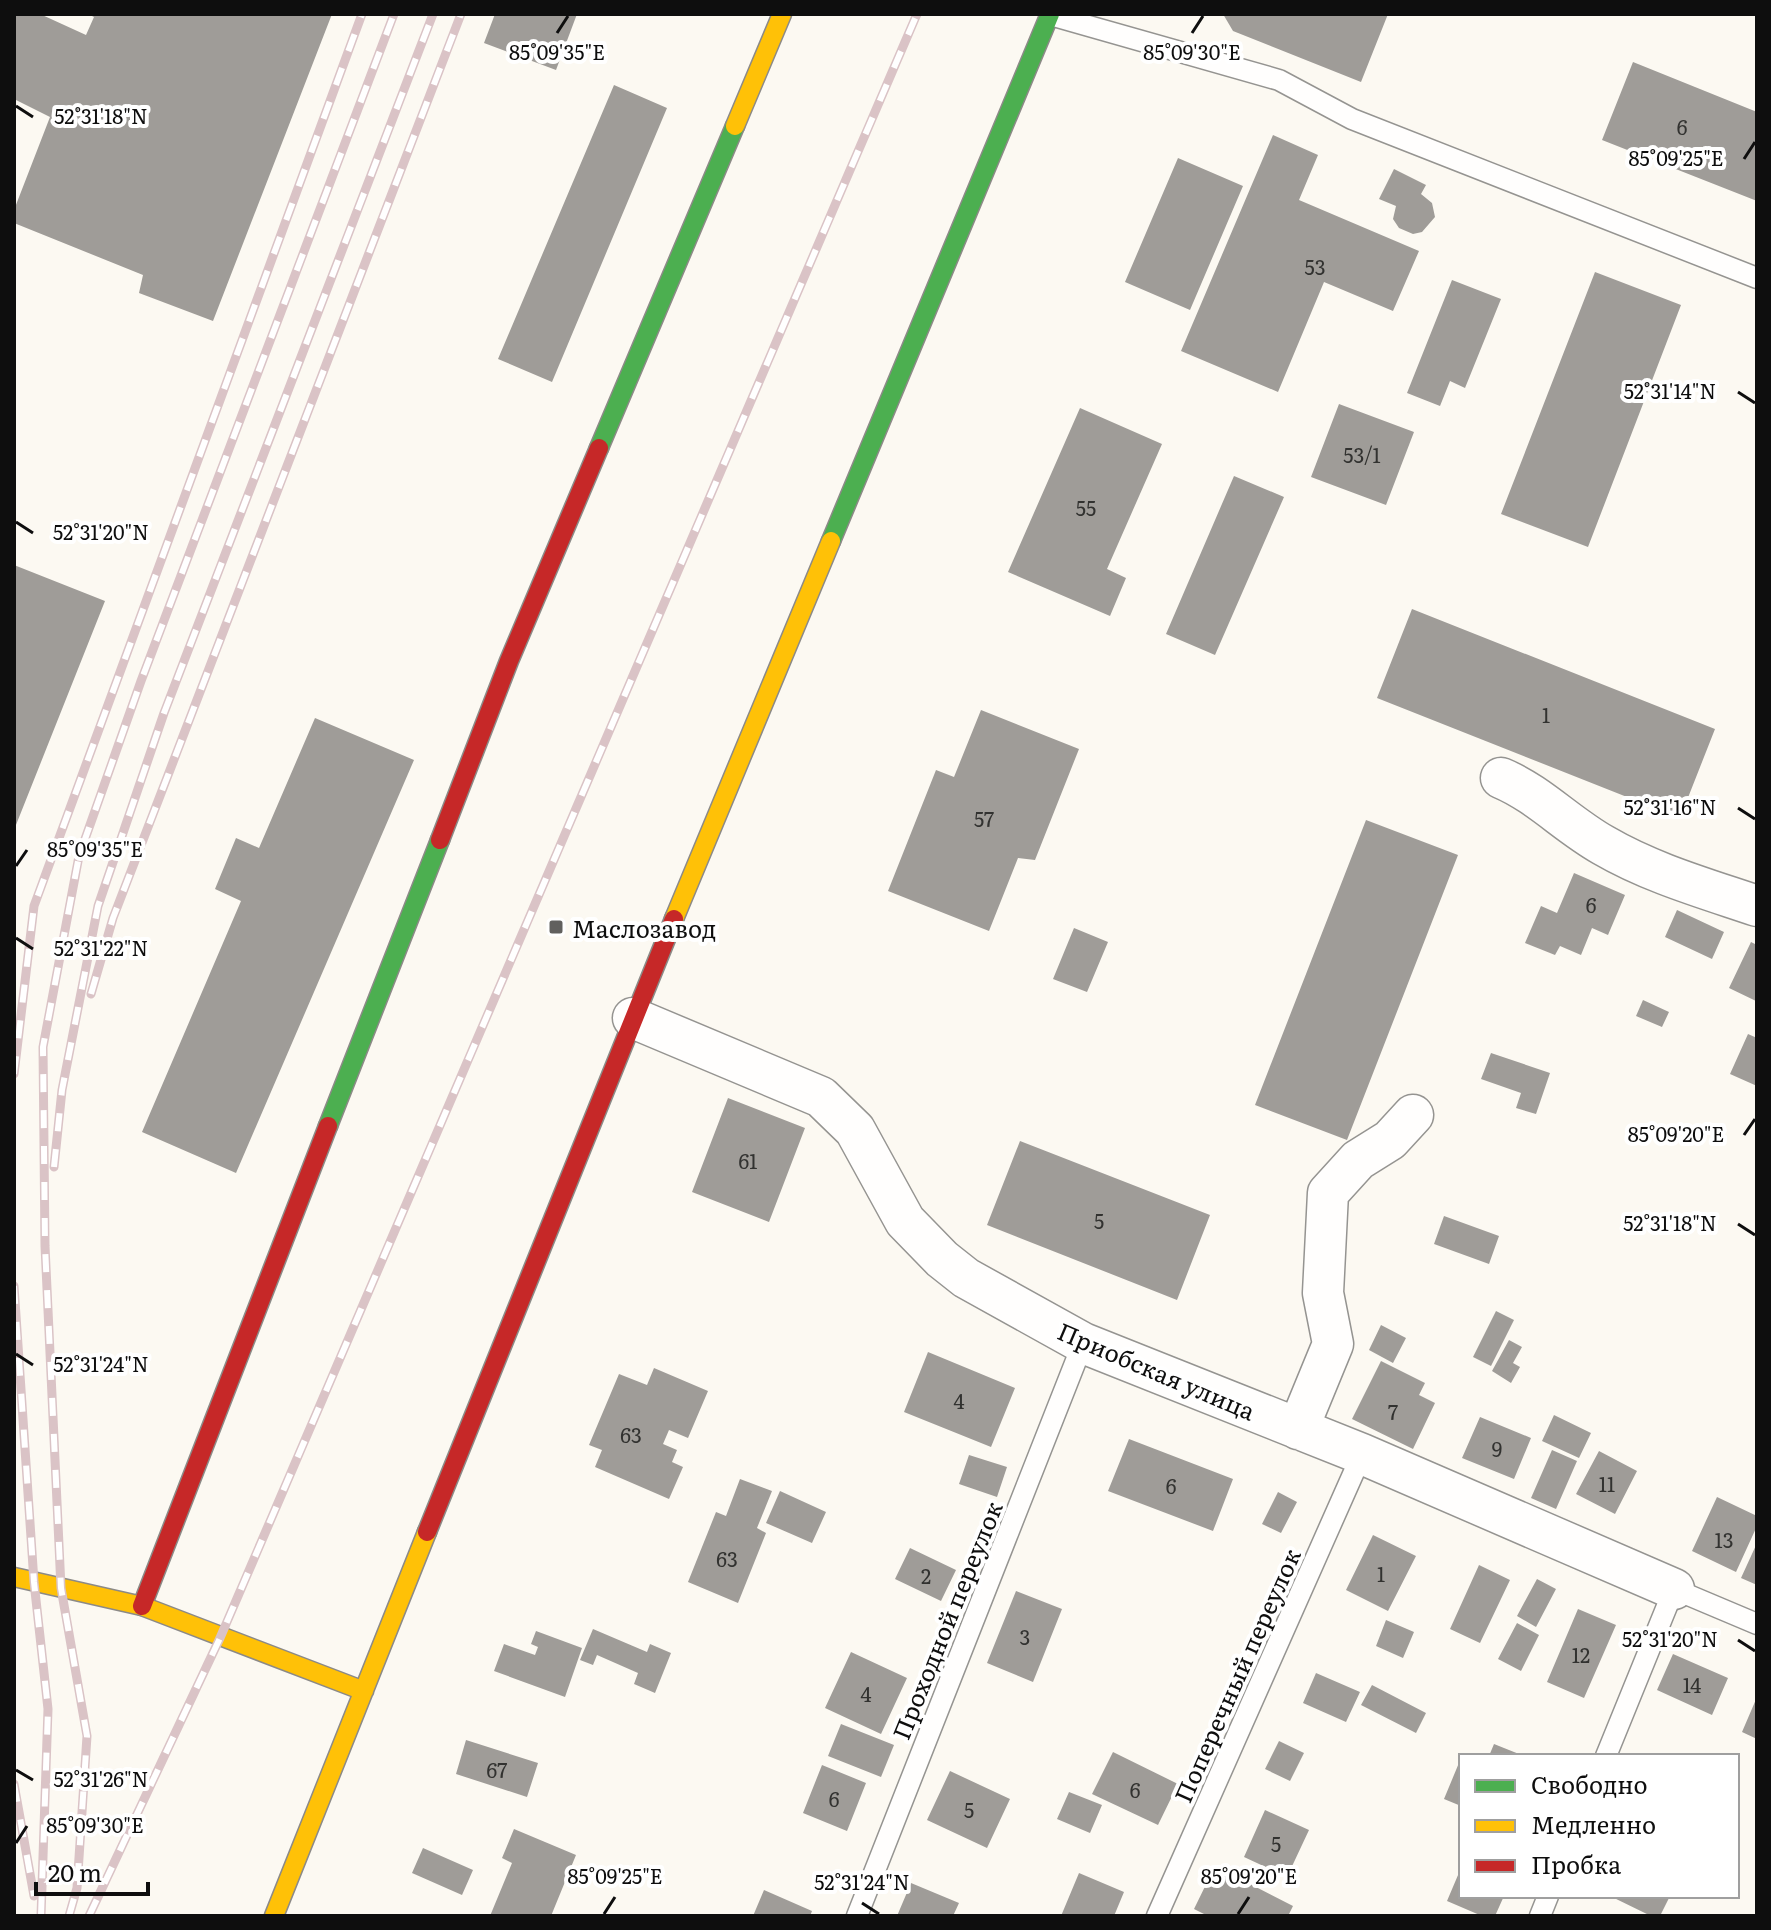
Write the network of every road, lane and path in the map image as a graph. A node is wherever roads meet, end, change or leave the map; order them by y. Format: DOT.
graph roads {
  1 [pos="782,14"];
  2 [pos="1050,14"];
  3 [pos="1757,278"];
  4 [pos="1501,778"];
  5 [pos="1757,906"];
  6 [pos="633,1018"];
  7 [pos="1413,1115"];
  8 [pos="1083,1343"];
  9 [pos="1298,1429"];
  10 [pos="1362,1454"];
  11 [pos="14,1577"];
  12 [pos="1674,1589"];
  13 [pos="142,1606"];
  14 [pos="1757,1624"];
  15 [pos="364,1691"];
  16 [pos="1607,1754"];
  17 [pos="274,1916"];
  18 [pos="857,1916"];
  19 [pos="1157,1916"];
  1 -- 13 [label="street"];
  2 -- 3 [label="lane"];
  2 -- 6 [label="street"];
  4 -- 5 [label="street"];
  6 -- 8 [label="street, Приобская улица"];
  6 -- 15 [label="street"];
  7 -- 9 [label="street"];
  8 -- 9 [label="street, Приобская улица"];
  8 -- 18 [label="lane, Проходной переулок"];
  9 -- 10 [label="street, Приобская улица"];
  10 -- 12 [label="street, Приобская улица"];
  10 -- 19 [label="lane, Поперечный переулок"];
  11 -- 13 [label="street"];
  12 -- 14 [label="lane, Приобская улица"];
  12 -- 16 [label="lane"];
  13 -- 15 [label="street"];
  15 -- 17 [label="street"];
}
